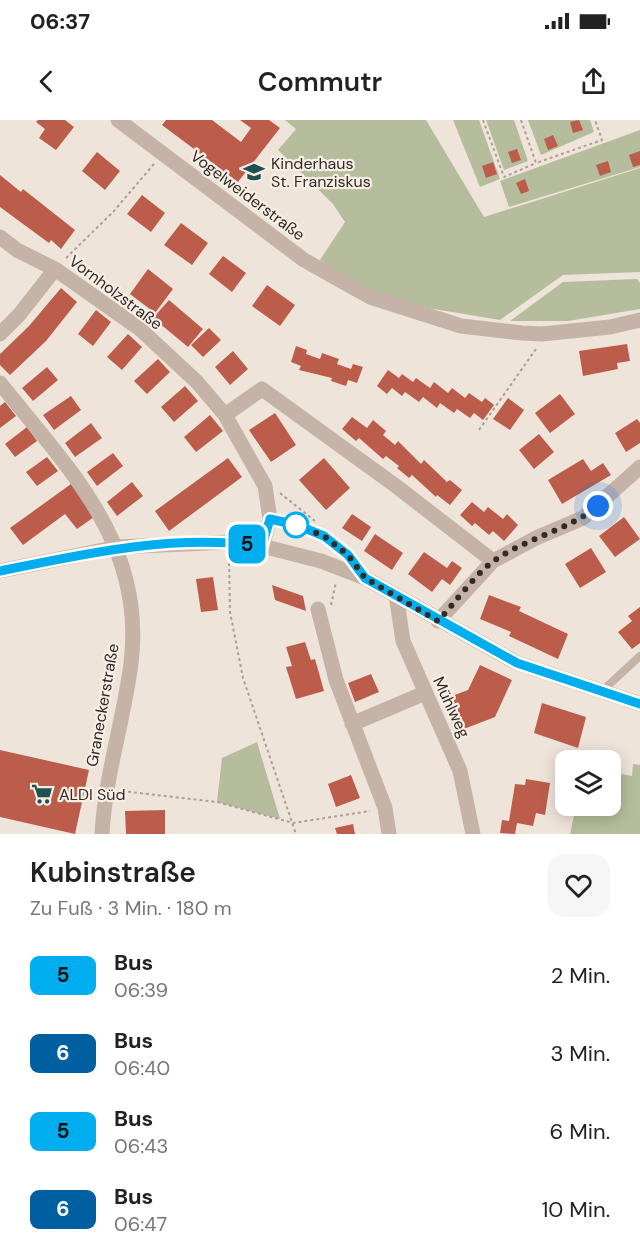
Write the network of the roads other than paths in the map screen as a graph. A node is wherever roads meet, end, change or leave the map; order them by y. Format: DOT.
graph roads {
  1 [pos="118,120"];
  2 [pos="0,237"];
  3 [pos="55,269"];
  4 [pos="640,320"];
  5 [pos="0,334"];
  6 [pos="0,382"];
  7 [pos="225,415"];
  8 [pos="640,467"];
  9 [pos="270,519"];
  10 [pos="262,546"];
  11 [pos="118,548"];
  12 [pos="493,561"];
  13 [pos="0,571"];
  14 [pos="365,578"];
  15 [pos="396,595"];
  16 [pos="318,609"];
  17 [pos="438,621"];
  18 [pos="640,656"];
  19 [pos="601,692"];
  20 [pos="425,693"];
  21 [pos="640,704"];
  22 [pos="352,724"];
  23 [pos="102,834"];
  24 [pos="389,834"];
  25 [pos="473,834"];
  1 -- 4 [label="street, Vogelweiderstraße"];
  2 -- 3 [label="street, Vornholzstraße"];
  3 -- 5 [label="street"];
  3 -- 7 [label="street, Vornholzstraße"];
  6 -- 11 [label="street, Graneckerstraße"];
  7 -- 9 [label="street, Vornholzstraße"];
  7 -- 12 [label="street"];
  8 -- 12 [label="street"];
  9 -- 10 [label="street, Vornholzstraße"];
  9 -- 14 [label="lane"];
  10 -- 11 [label="street"];
  10 -- 14 [label="street"];
  11 -- 13 [label="street"];
  11 -- 23 [label="street, Graneckerstraße"];
  12 -- 17 [label="street"];
  14 -- 15 [label="street"];
  15 -- 17 [label="street"];
  15 -- 20 [label="street, Mühlweg"];
  16 -- 22 [label="street"];
  17 -- 19 [label="street"];
  18 -- 19 [label="lane"];
  19 -- 21 [label="street"];
  20 -- 22 [label="street"];
  20 -- 25 [label="street, Mühlweg"];
  22 -- 24 [label="street"];
}
